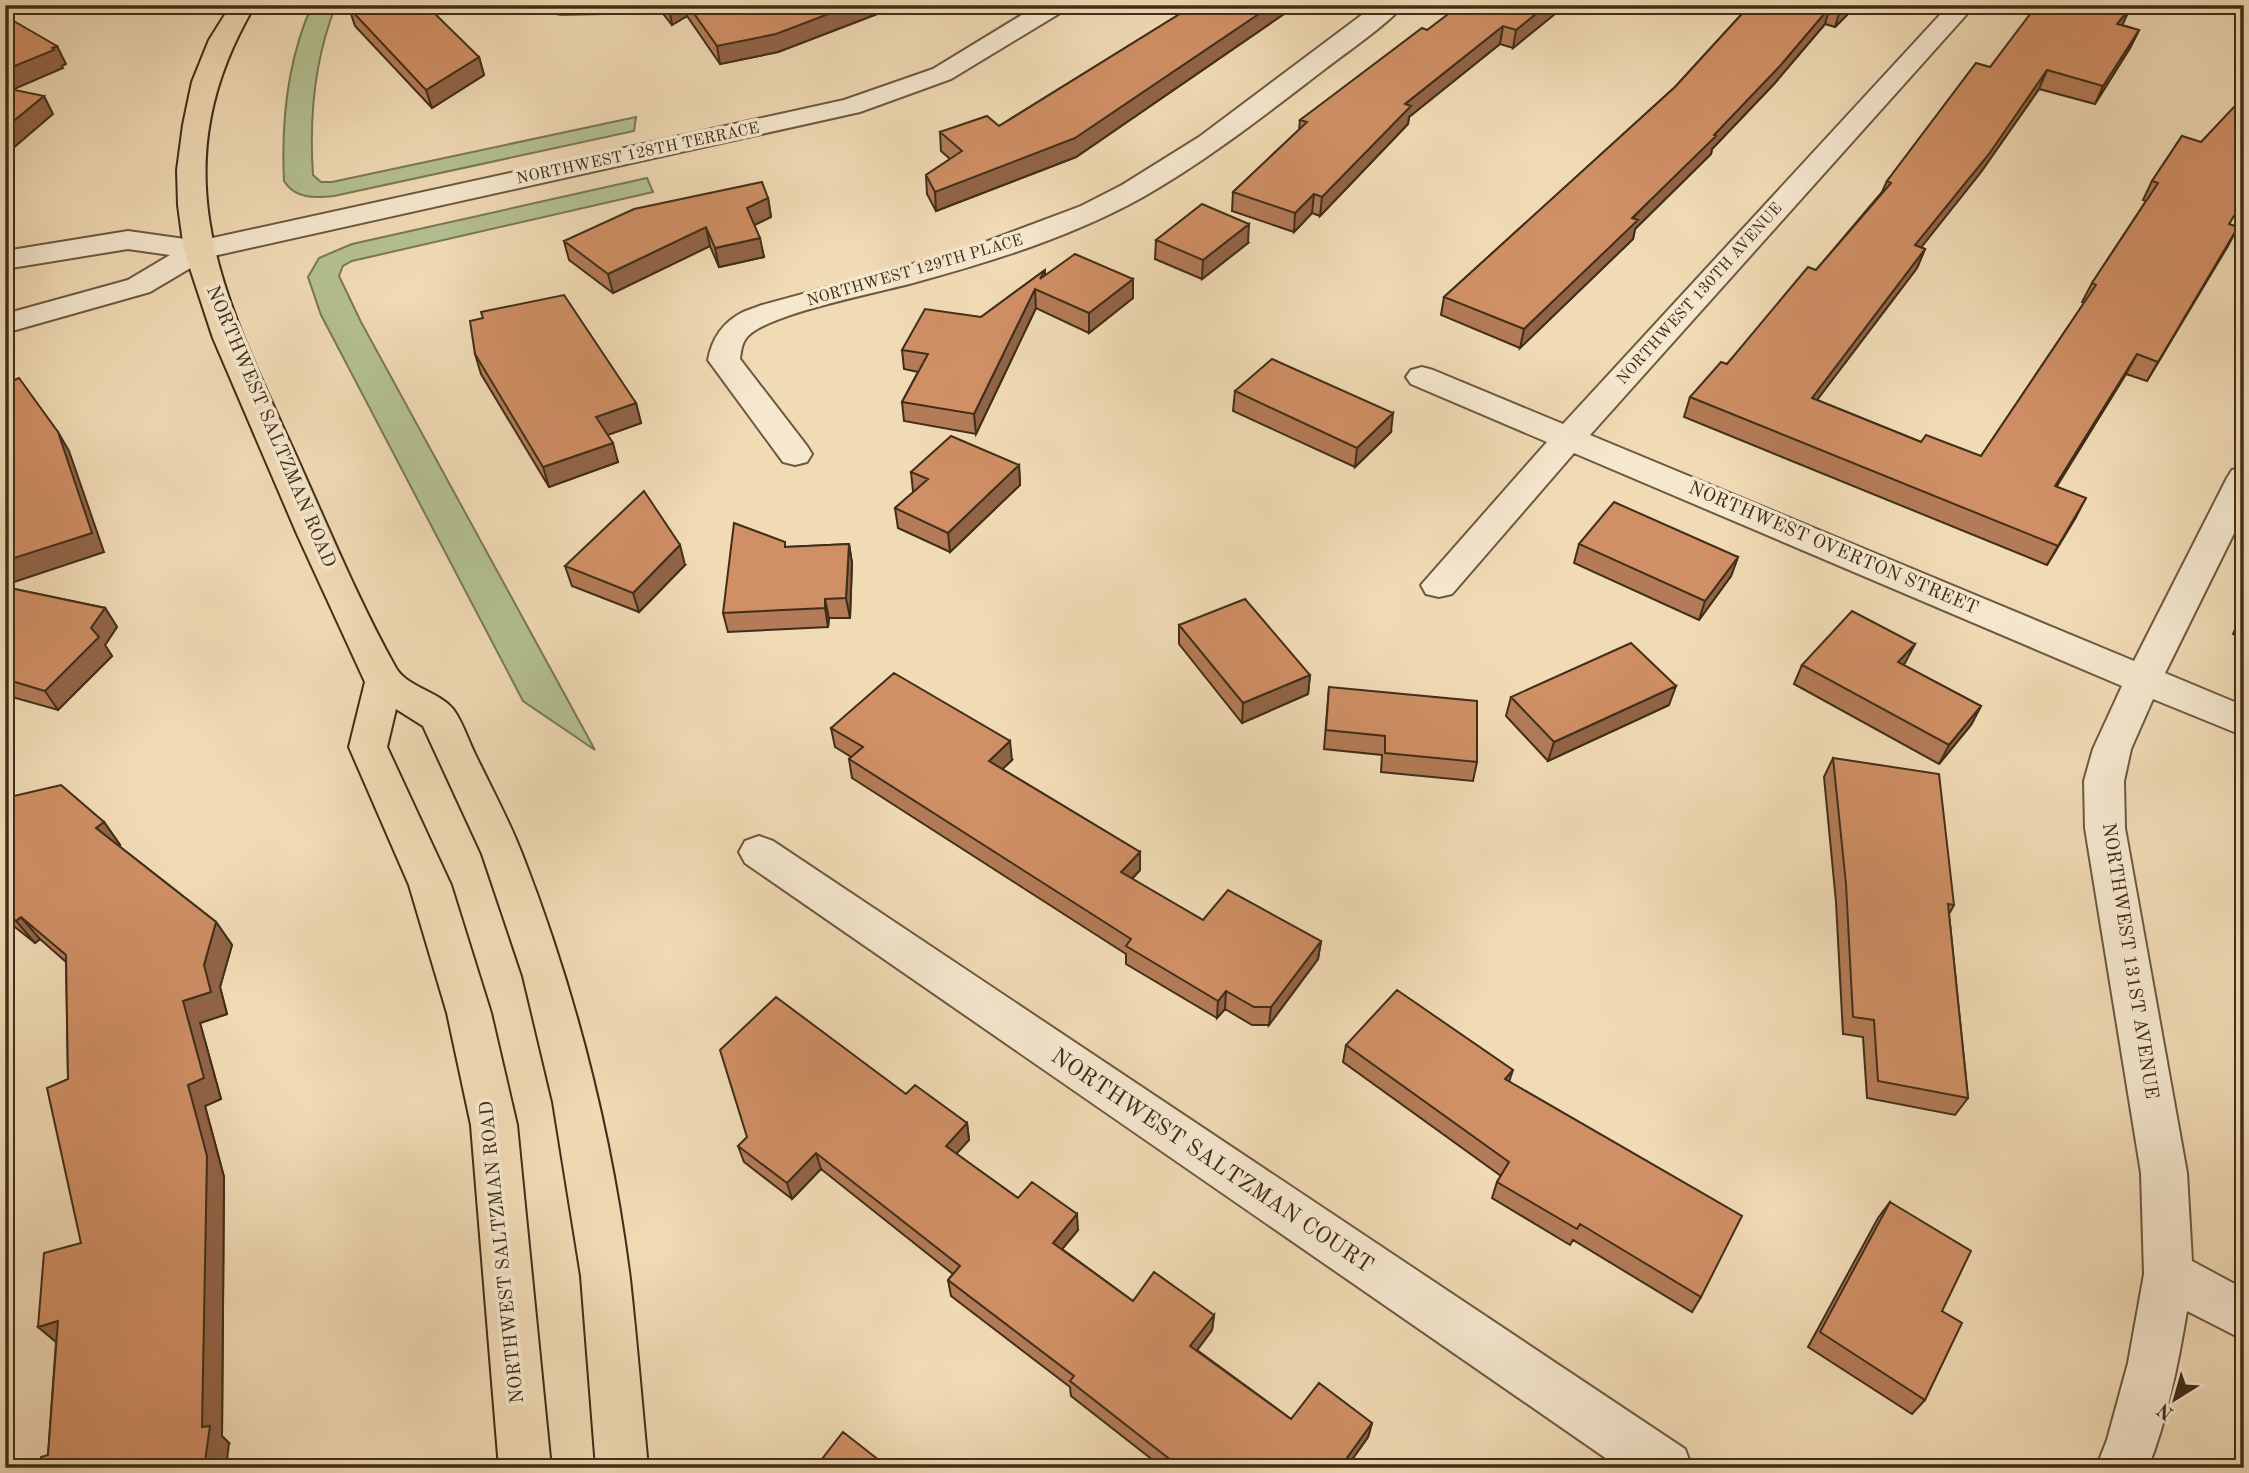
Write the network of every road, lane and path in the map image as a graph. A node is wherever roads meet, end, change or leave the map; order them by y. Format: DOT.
graph roads {
  1 [pos="243,5"];
  2 [pos="648,5"];
  3 [pos="1056,5"];
  4 [pos="1391,5"];
  5 [pos="1963,5"];
  6 [pos="561,7"];
  7 [pos="199,250"];
  8 [pos="5,260"];
  9 [pos="5,324"];
  10 [pos="1422,377"];
  11 [pos="1568,439"];
  12 [pos="795,454"];
  13 [pos="2244,478"];
  14 [pos="1439,585"];
  15 [pos="2143,680"];
  16 [pos="384,682"];
  17 [pos="2244,722"];
  18 [pos="759,852"];
  19 [pos="2168,1274"];
  20 [pos="2244,1316"];
  21 [pos="525,1468"];
  22 [pos="622,1468"];
  23 [pos="1666,1468"];
  24 [pos="2122,1468"];
  1 -- 7 [label="main road, NORTHWEST SALTZMAN ROAD"];
  2 -- 6 [label="street"];
  3 -- 7 [label="street, NORTHWEST 128TH TERRACE"];
  4 -- 12 [label="street, NORTHWEST 129TH PLACE"];
  5 -- 11 [label="street, NORTHWEST 130TH AVENUE"];
  7 -- 8 [label="street, NORTHWEST 128TH TERRACE"];
  7 -- 9 [label="street, NORTHWEST 128TH TERRACE"];
  7 -- 16 [label="main road, NORTHWEST SALTZMAN ROAD"];
  10 -- 11 [label="street, NORTHWEST OVERTON STREET"];
  11 -- 14 [label="street, NORTHWEST 130TH AVENUE"];
  11 -- 15 [label="street, NORTHWEST OVERTON STREET"];
  13 -- 15 [label="street, NORTHWEST 131ST AVENUE"];
  15 -- 17 [label="street, NORTHWEST OVERTON STREET"];
  15 -- 19 [label="street, NORTHWEST 131ST AVENUE"];
  16 -- 21 [label="main road, NORTHWEST SALTZMAN ROAD"];
  16 -- 22 [label="main road"];
  18 -- 23 [label="street, NORTHWEST SALTZMAN COURT"];
  19 -- 20 [label="street"];
  19 -- 24 [label="street, NORTHWEST 131ST AVENUE"];
}
